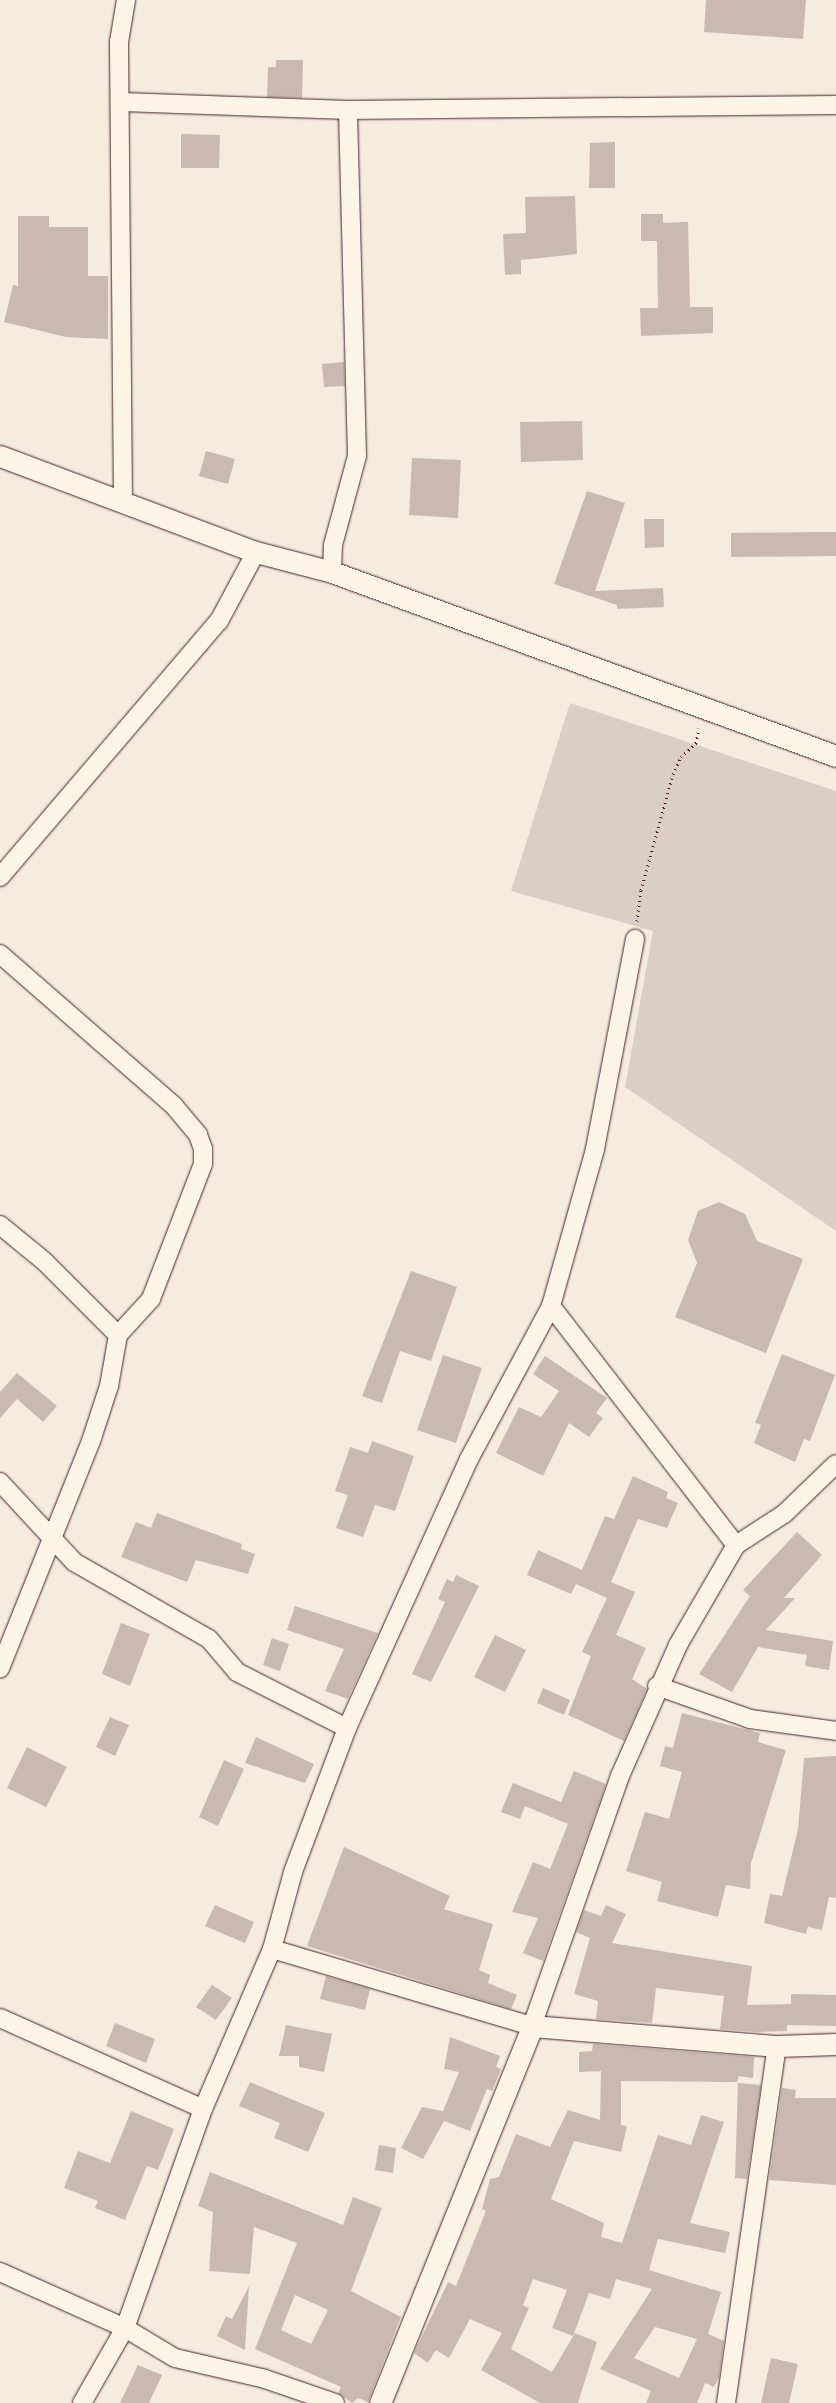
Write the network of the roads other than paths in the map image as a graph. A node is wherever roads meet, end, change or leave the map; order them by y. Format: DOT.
graph roads {
  1 [pos="126,0"];
  2 [pos="122,102"];
  3 [pos="836,105"];
  4 [pos="348,110"];
  5 [pos="0,456"];
  6 [pos="123,503"];
  7 [pos="256,552"];
  8 [pos="332,572"];
  9 [pos="836,756"];
  10 [pos="0,877"];
  11 [pos="635,939"];
  12 [pos="0,954"];
  13 [pos="0,1225"];
  14 [pos="551,1306"];
  15 [pos="118,1335"];
  16 [pos="836,1464"];
  17 [pos="0,1482"];
  18 [pos="53,1539"];
  19 [pos="736,1545"];
  20 [pos="0,1669"];
  21 [pos="657,1686"];
  22 [pos="347,1728"];
  23 [pos="836,1731"];
  24 [pos="272,1949"];
  25 [pos="0,2018"];
  26 [pos="532,2026"];
  27 [pos="836,2044"];
  28 [pos="777,2046"];
  29 [pos="203,2109"];
  30 [pos="0,2272"];
  31 [pos="126,2328"];
  32 [pos="82,2403"];
  33 [pos="335,2403"];
  34 [pos="380,2403"];
  35 [pos="726,2403"];
  1 -- 2 [label="street"];
  2 -- 4 [label="street"];
  2 -- 6 [label="street"];
  3 -- 4 [label="street"];
  4 -- 8 [label="street"];
  5 -- 6 [label="street"];
  6 -- 7 [label="street"];
  7 -- 8 [label="street"];
  7 -- 10 [label="street"];
  8 -- 9 [label="street"];
  11 -- 14 [label="street"];
  12 -- 15 [label="street"];
  13 -- 15 [label="street"];
  14 -- 19 [label="street"];
  14 -- 22 [label="street"];
  15 -- 18 [label="street"];
  16 -- 19 [label="street"];
  17 -- 18 [label="street"];
  18 -- 20 [label="street"];
  18 -- 22 [label="street"];
  19 -- 21 [label="street"];
  21 -- 23 [label="street"];
  21 -- 26 [label="street"];
  22 -- 24 [label="street"];
  24 -- 26 [label="street"];
  24 -- 29 [label="street"];
  25 -- 29 [label="street"];
  26 -- 28 [label="street"];
  26 -- 34 [label="street"];
  27 -- 28 [label="street"];
  28 -- 35 [label="street"];
  29 -- 31 [label="street"];
  30 -- 31 [label="street"];
  31 -- 32 [label="street"];
  31 -- 33 [label="street"];
}
